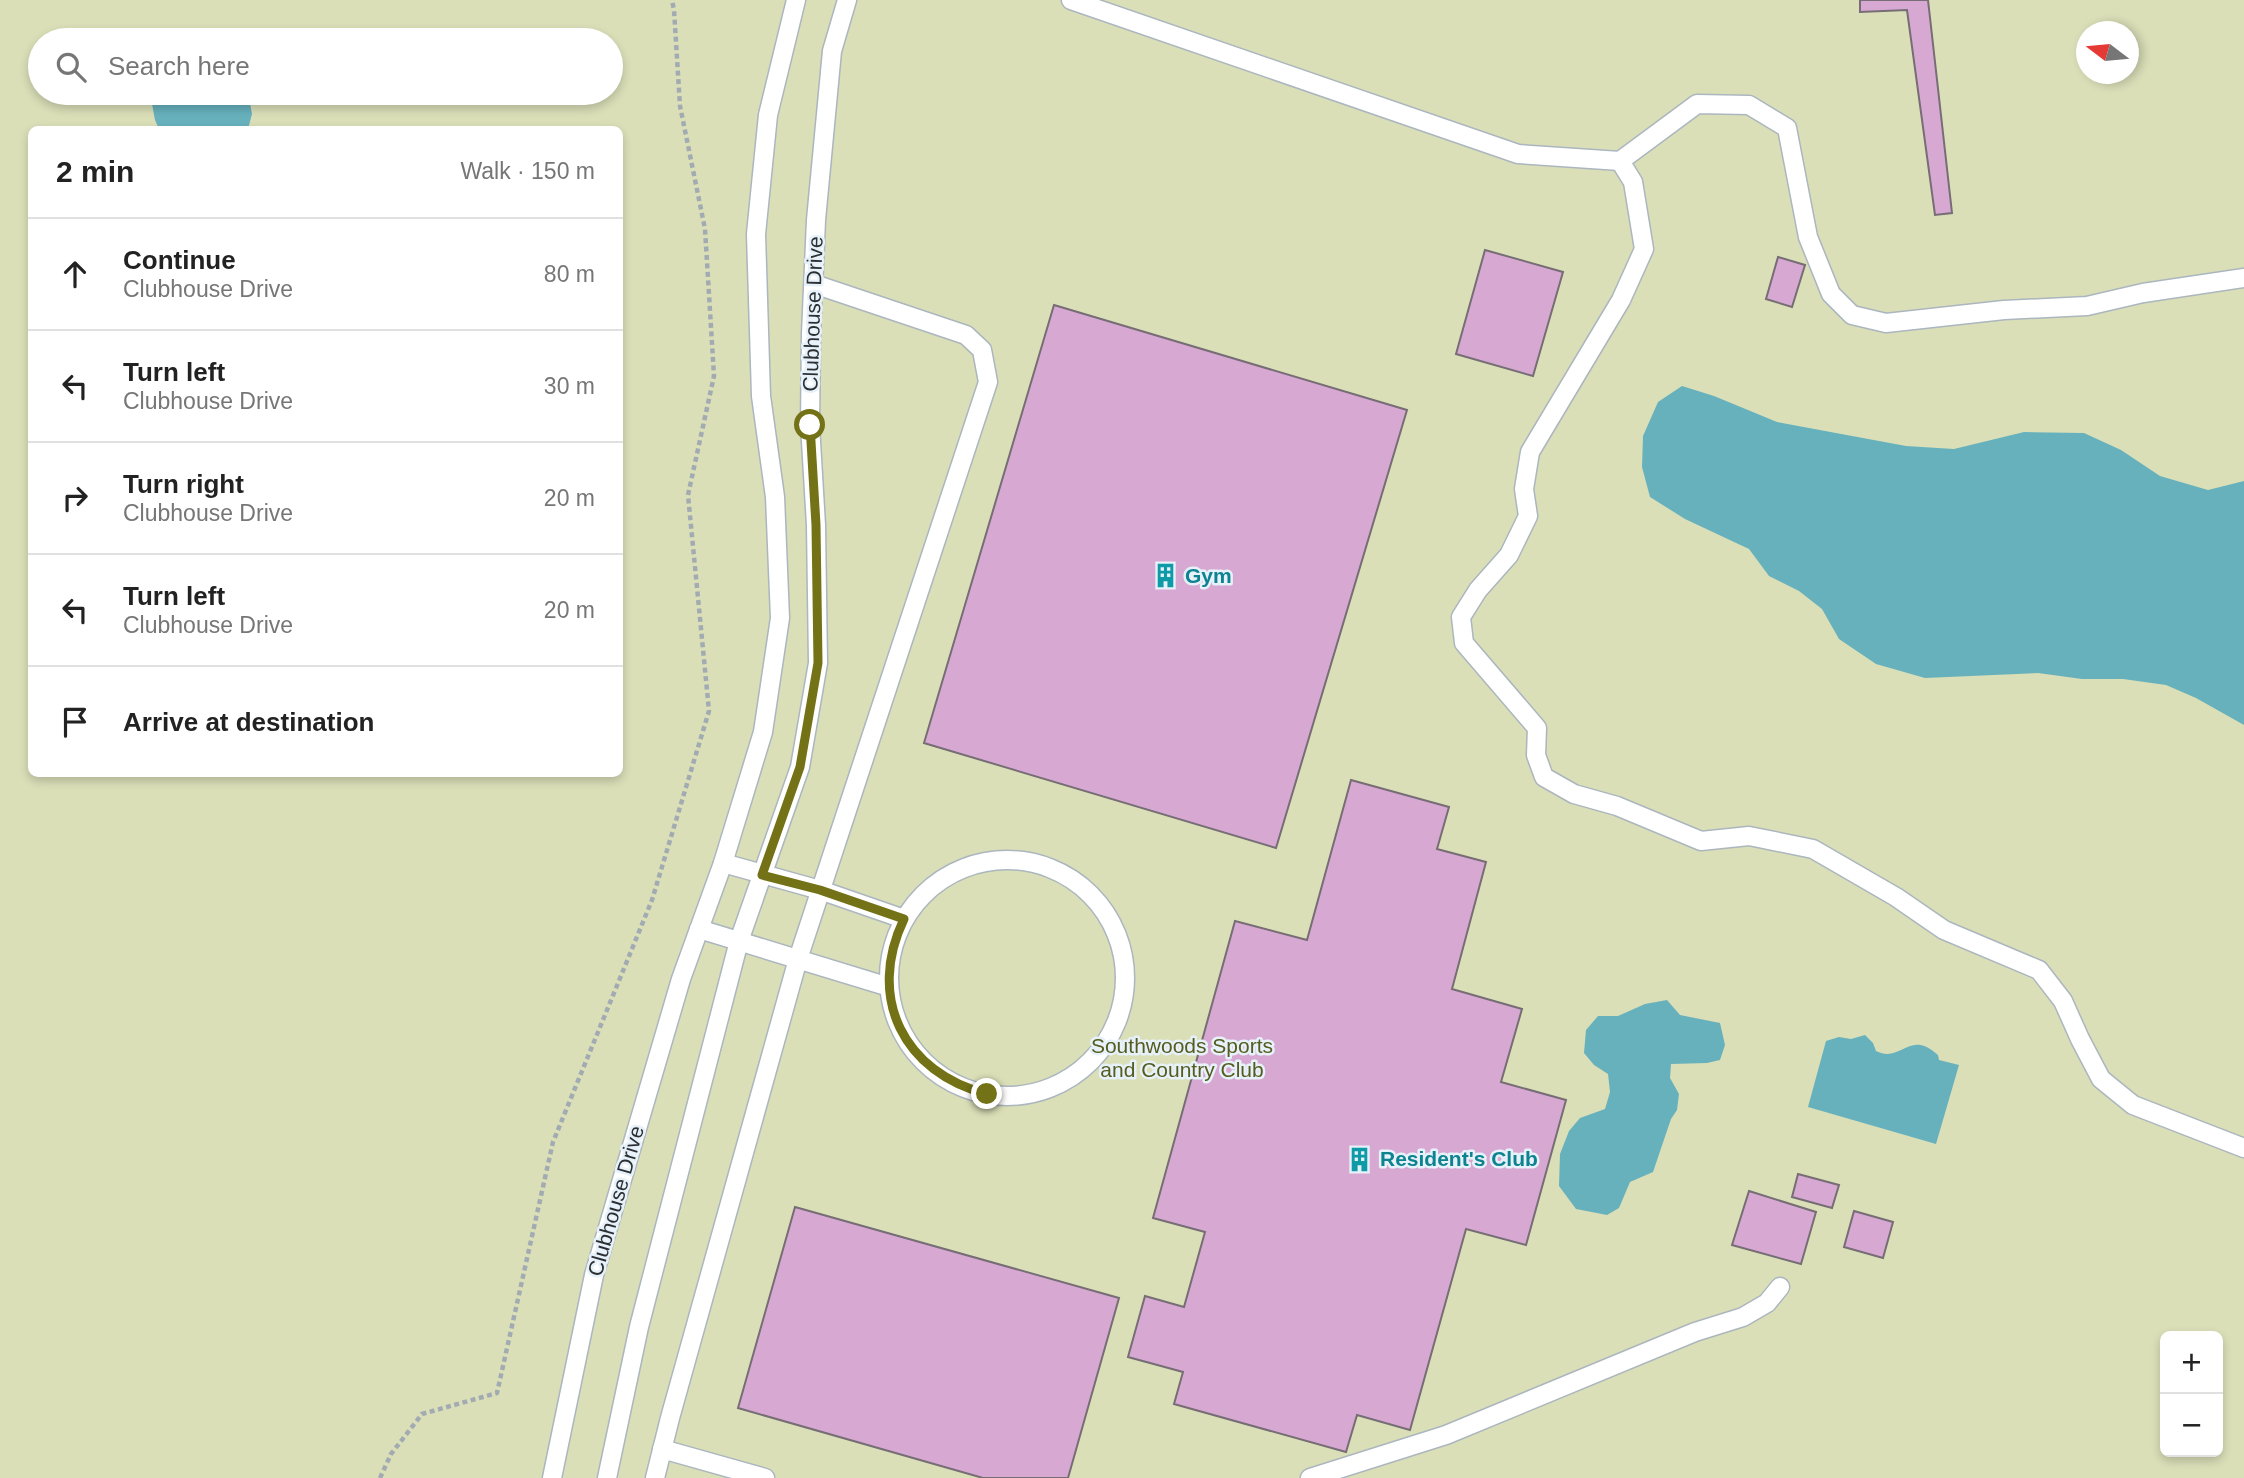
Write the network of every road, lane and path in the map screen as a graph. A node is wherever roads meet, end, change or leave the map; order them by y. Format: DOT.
graph roads {
  1 [pos="672,0"];
  2 [pos="796,0"];
  3 [pos="847,0"];
  4 [pos="1071,0"];
  5 [pos="1109,7"];
  6 [pos="1620,161"];
  7 [pos="2244,278"];
  8 [pos="814,284"];
  9 [pos="723,863"];
  10 [pos="762,875"];
  11 [pos="820,890"];
  12 [pos="904,919"];
  13 [pos="699,929"];
  14 [pos="739,942"];
  15 [pos="798,959"];
  16 [pos="889,987"];
  17 [pos="2244,1148"];
  18 [pos="1780,1287"];
  19 [pos="662,1449"];
  20 [pos="380,1478"];
  21 [pos="552,1478"];
  22 [pos="607,1478"];
  23 [pos="655,1478"];
  24 [pos="765,1478"];
  25 [pos="1310,1478"];
  1 -- 20 [label="path"];
  2 -- 9 [label="lane, Clubhouse Drive"];
  3 -- 8 [label="lane, Clubhouse Drive"];
  4 -- 5 [label="lane"];
  5 -- 6 [label="lane"];
  6 -- 7 [label="lane"];
  6 -- 17 [label="lane"];
  8 -- 10 [label="lane, Clubhouse Drive"];
  8 -- 11 [label="lane"];
  9 -- 10 [label="lane"];
  9 -- 13 [label="lane, Clubhouse Drive"];
  10 -- 11 [label="lane"];
  10 -- 14 [label="lane, Clubhouse Drive"];
  11 -- 12 [label="lane"];
  11 -- 15 [label="lane"];
  12 -- 16 [label="lane"];
  12 -- 16 [label="lane"];
  13 -- 14 [label="lane"];
  13 -- 21 [label="lane, Clubhouse Drive"];
  14 -- 15 [label="lane"];
  14 -- 22 [label="lane, Clubhouse Drive"];
  15 -- 16 [label="lane"];
  15 -- 19 [label="lane"];
  18 -- 25 [label="lane"];
  19 -- 23 [label="lane"];
  19 -- 24 [label="lane"];
}
